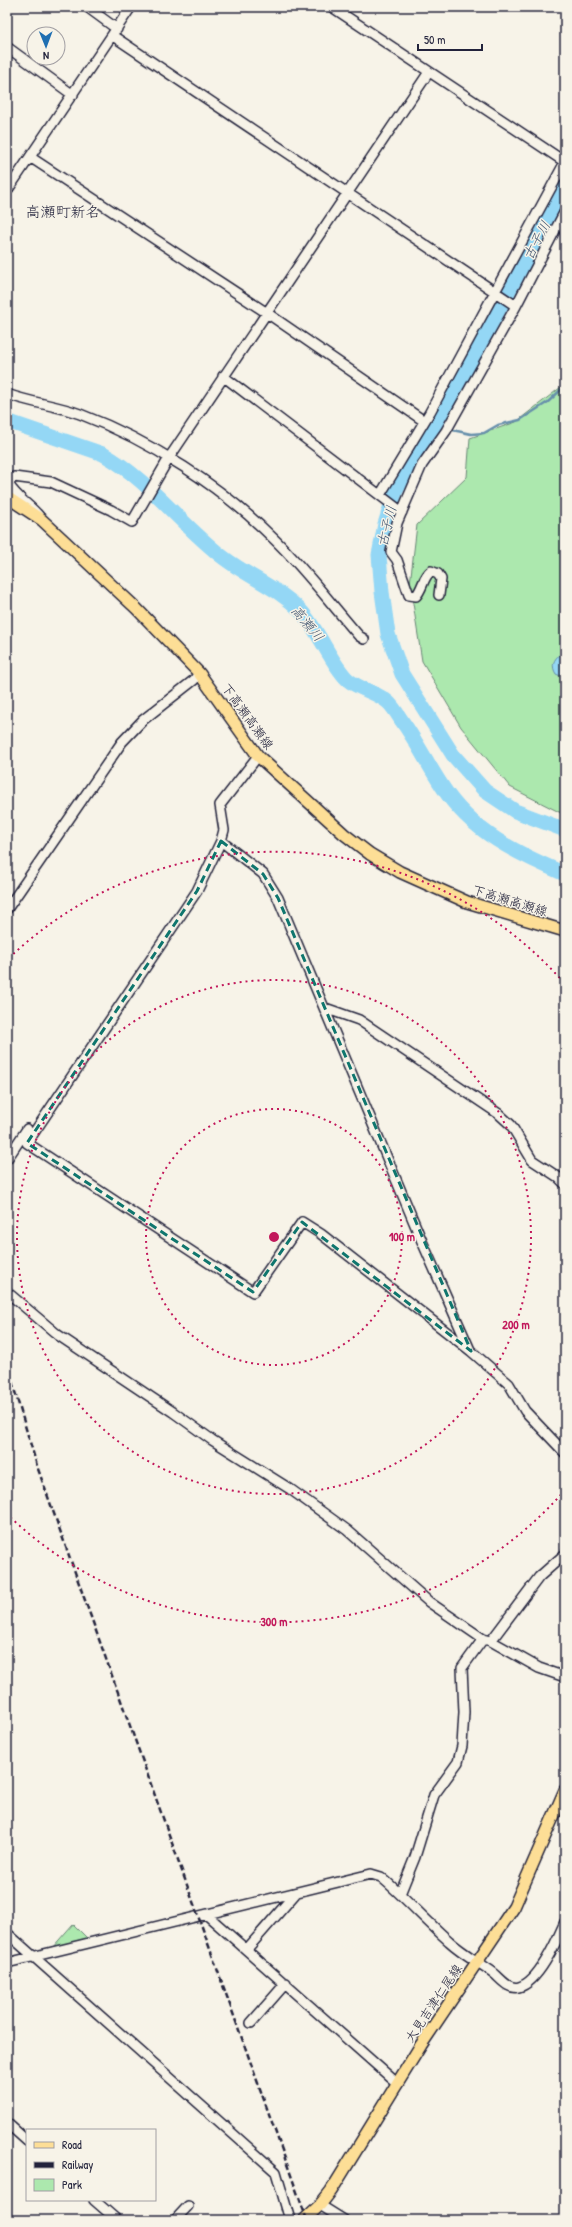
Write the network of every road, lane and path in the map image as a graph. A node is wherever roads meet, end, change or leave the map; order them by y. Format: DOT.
graph roads {
  1 [pos="87,7"];
  2 [pos="131,7"];
  3 [pos="332,7"];
  4 [pos="115,32"];
  5 [pos="7,47"];
  6 [pos="428,72"];
  7 [pos="73,94"];
  8 [pos="30,157"];
  9 [pos="7,191"];
  10 [pos="347,193"];
  11 [pos="565,212"];
  12 [pos="496,293"];
  13 [pos="516,306"];
  14 [pos="267,313"];
  15 [pos="223,376"];
  16 [pos="7,394"];
  17 [pos="424,421"];
  18 [pos="168,459"];
  19 [pos="381,496"];
  20 [pos="7,497"];
  21 [pos="402,512"];
  22 [pos="42,520"];
  23 [pos="439,595"];
  24 [pos="364,639"];
  25 [pos="199,673"];
  26 [pos="258,756"];
  27 [pos="221,841"];
  28 [pos="7,909"];
  29 [pos="565,931"];
  30 [pos="324,1008"];
  31 [pos="27,1129"];
  32 [pos="7,1159"];
  33 [pos="565,1184"];
  34 [pos="7,1292"];
  35 [pos="471,1351"];
  36 [pos="565,1453"];
  37 [pos="565,1554"];
  38 [pos="487,1640"];
  39 [pos="565,1677"];
  40 [pos="565,1790"];
  41 [pos="296,1892"];
  42 [pos="400,1894"];
  43 [pos="208,1914"];
  44 [pos="565,1922"];
  45 [pos="7,1933"];
  46 [pos="247,1949"];
  47 [pos="33,1957"];
  48 [pos="477,1962"];
  49 [pos="7,1963"];
  50 [pos="286,1983"];
  51 [pos="251,2023"];
  52 [pos="398,2084"];
  53 [pos="7,2124"];
  54 [pos="26,2140"];
  55 [pos="95,2201"];
  56 [pos="320,2205"];
  57 [pos="188,2206"];
  58 [pos="117,2220"];
  59 [pos="175,2220"];
  60 [pos="290,2220"];
  61 [pos="304,2220"];
  62 [pos="344,2220"];
  1 -- 4 [label="street"];
  2 -- 4 [label="street"];
  3 -- 6 [label="street"];
  4 -- 7 [label="street"];
  4 -- 10 [label="street"];
  5 -- 7 [label="street"];
  6 -- 10 [label="street"];
  6 -- 12 [label="street"];
  7 -- 8 [label="street"];
  8 -- 9 [label="street"];
  8 -- 14 [label="street"];
  10 -- 12 [label="street"];
  10 -- 14 [label="street"];
  11 -- 13 [label="street"];
  12 -- 13 [label="street"];
  12 -- 17 [label="street"];
  13 -- 21 [label="street"];
  14 -- 15 [label="street"];
  14 -- 17 [label="street"];
  15 -- 18 [label="street"];
  15 -- 19 [label="street"];
  16 -- 18 [label="street"];
  17 -- 19 [label="street"];
  18 -- 22 [label="street"];
  18 -- 24 [label="street"];
  19 -- 21 [label="street"];
  20 -- 22 [label="main road, 下高瀬高瀬線"];
  21 -- 23 [label="street"];
  22 -- 25 [label="main road, 下高瀬高瀬線"];
  25 -- 26 [label="main road, 下高瀬高瀬線"];
  25 -- 28 [label="street"];
  26 -- 27 [label="street"];
  26 -- 29 [label="main road, 下高瀬高瀬線"];
  27 -- 30 [label="street"];
  27 -- 35 [label="street"];
  30 -- 33 [label="street"];
  30 -- 35 [label="street"];
  31 -- 32 [label="street"];
  34 -- 38 [label="street"];
  35 -- 36 [label="street"];
  37 -- 38 [label="street"];
  38 -- 39 [label="street"];
  38 -- 42 [label="street"];
  40 -- 48 [label="main road, 大見吉津仁尾線"];
  41 -- 42 [label="street"];
  41 -- 43 [label="street"];
  41 -- 46 [label="street"];
  42 -- 48 [label="street"];
  43 -- 46 [label="street"];
  43 -- 47 [label="street"];
  44 -- 48 [label="street"];
  45 -- 47 [label="street"];
  46 -- 50 [label="street"];
  47 -- 49 [label="street"];
  47 -- 60 [label="street"];
  48 -- 52 [label="main road, 大見吉津仁尾線"];
  50 -- 51 [label="street"];
  50 -- 52 [label="street"];
  52 -- 56 [label="main road, 大見吉津仁尾線"];
  53 -- 54 [label="street"];
  55 -- 58 [label="street"];
  56 -- 61 [label="main road, 大見吉津仁尾線"];
  56 -- 62 [label="street"];
  57 -- 59 [label="street"];
}
